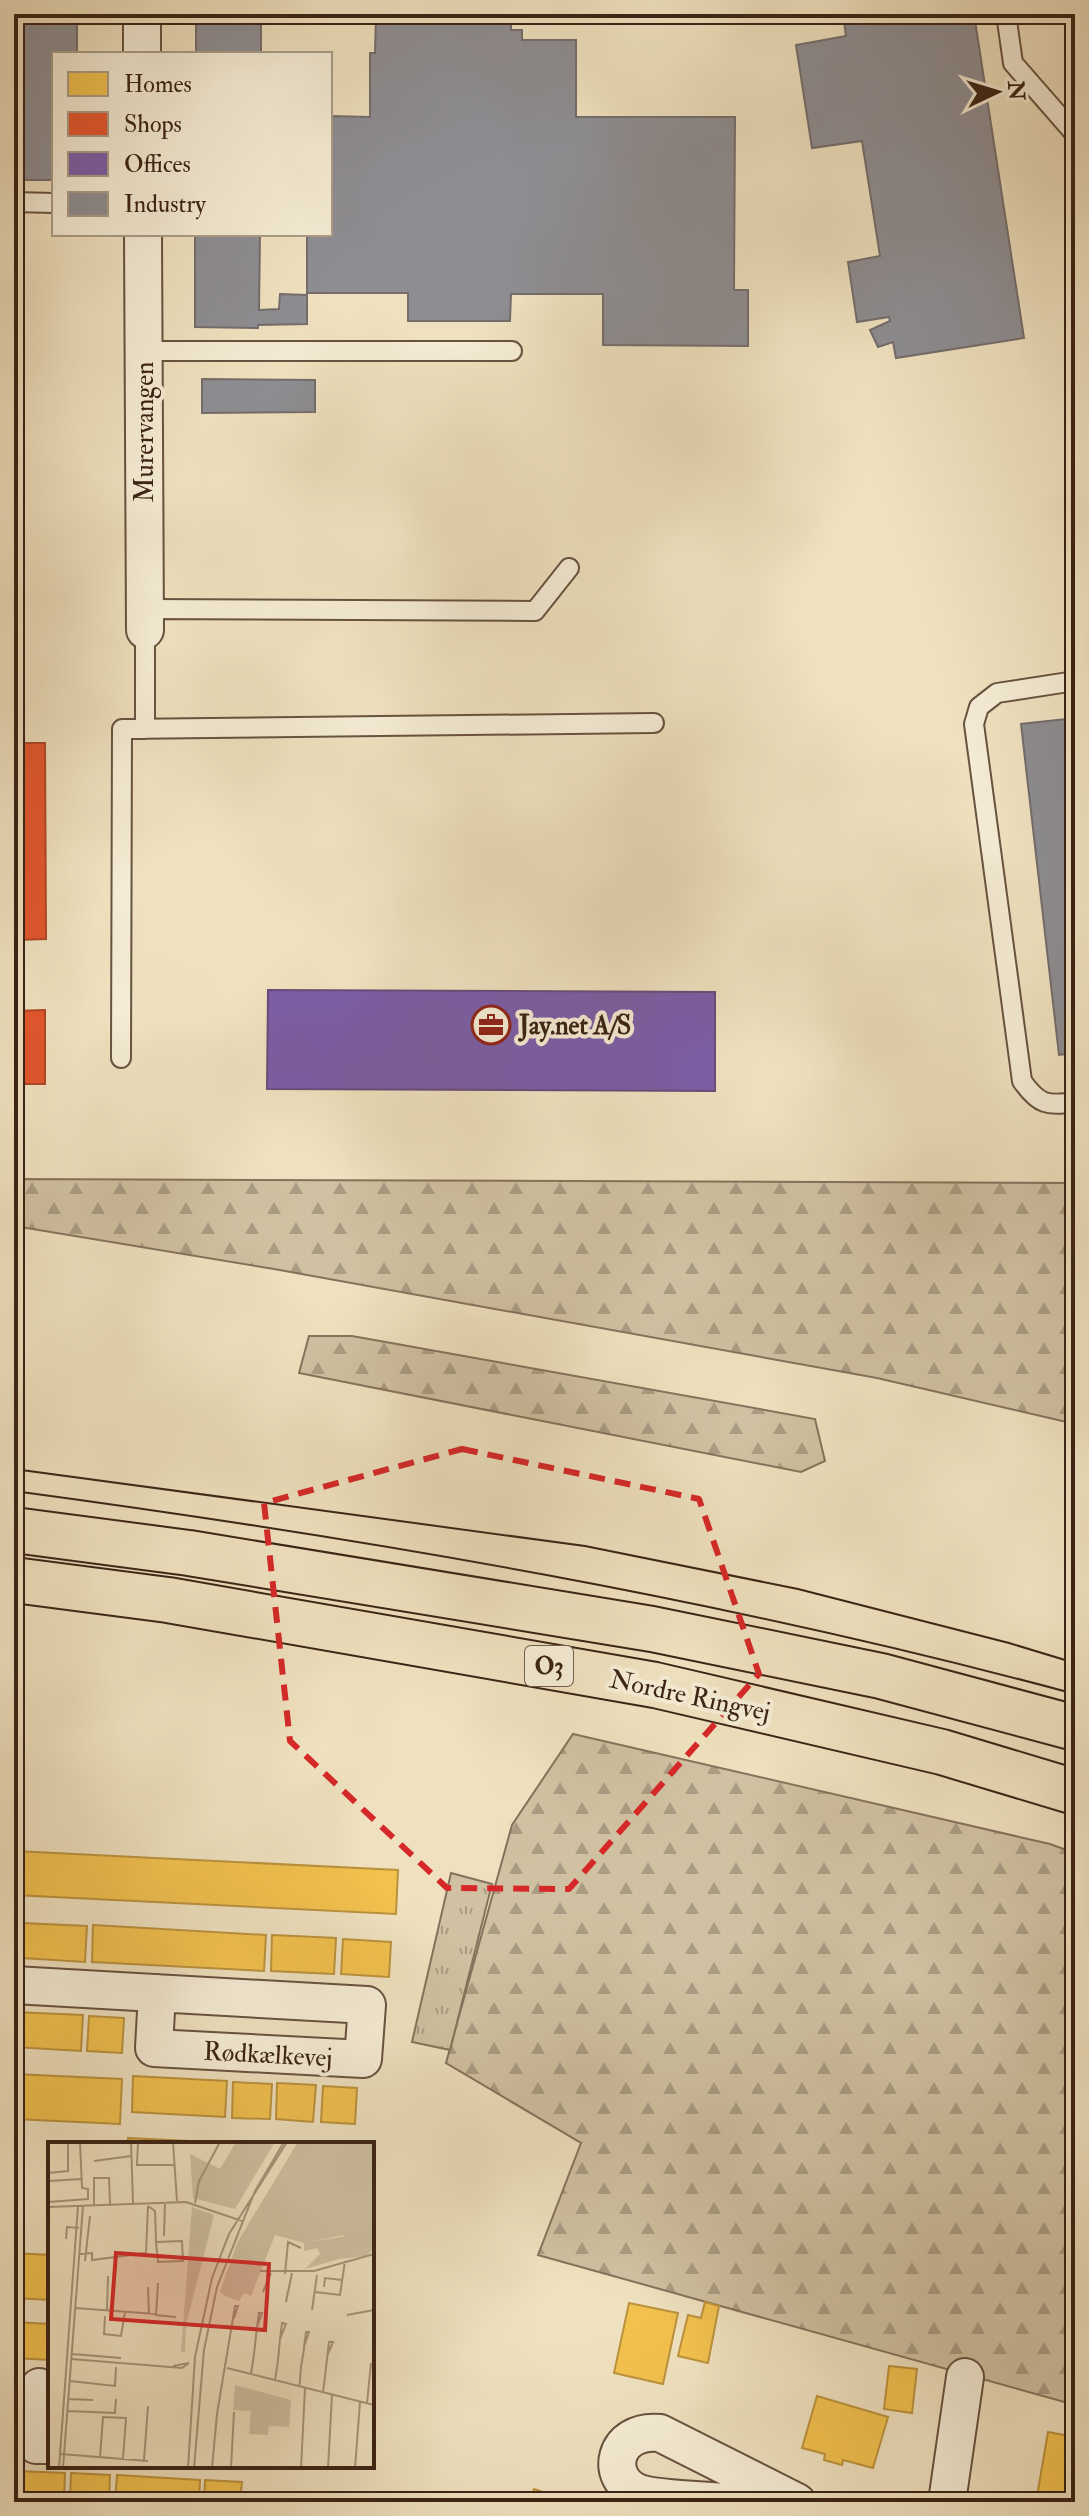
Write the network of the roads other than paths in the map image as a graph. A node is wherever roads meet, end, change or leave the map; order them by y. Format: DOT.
graph roads {
  1 [pos="142,14"];
  2 [pos="1006,14"];
  3 [pos="142,52"];
  4 [pos="1075,134"];
  5 [pos="14,202"];
  6 [pos="52,203"];
  7 [pos="143,236"];
  8 [pos="144,351"];
  9 [pos="512,351"];
  10 [pos="569,568"];
  11 [pos="145,620"];
  12 [pos="1075,681"];
  13 [pos="654,723"];
  14 [pos="145,729"];
  15 [pos="121,1058"];
  16 [pos="1075,1102"];
  17 [pos="14,1530"];
  18 [pos="14,1580"];
  19 [pos="1075,1728"];
  20 [pos="1075,1792"];
  21 [pos="14,1985"];
  22 [pos="157,1993"];
  23 [pos="965,2377"];
  24 [pos="34,2386"];
  25 [pos="48,2445"];
  26 [pos="726,2502"];
  27 [pos="797,2502"];
  28 [pos="947,2502"];
  1 -- 3 [label="street"];
  2 -- 4 [label="lane"];
  5 -- 6 [label="lane"];
  7 -- 8 [label="street, Murervangen"];
  8 -- 9 [label="lane"];
  8 -- 11 [label="street, Murervangen"];
  10 -- 11 [label="lane"];
  11 -- 14 [label="lane"];
  12 -- 16 [label="lane"];
  13 -- 14 [label="lane"];
  14 -- 15 [label="lane"];
  17 -- 19 [label="main road, O3"];
  18 -- 20 [label="main road, Nordre Ringvej / O3"];
  21 -- 22 [label="street, Rødkælkevej"];
  22 -- 22 [label="street, Rødkælkevej"];
  23 -- 28 [label="street"];
  24 -- 25 [label="street"];
  26 -- 27 [label="street"];
}
